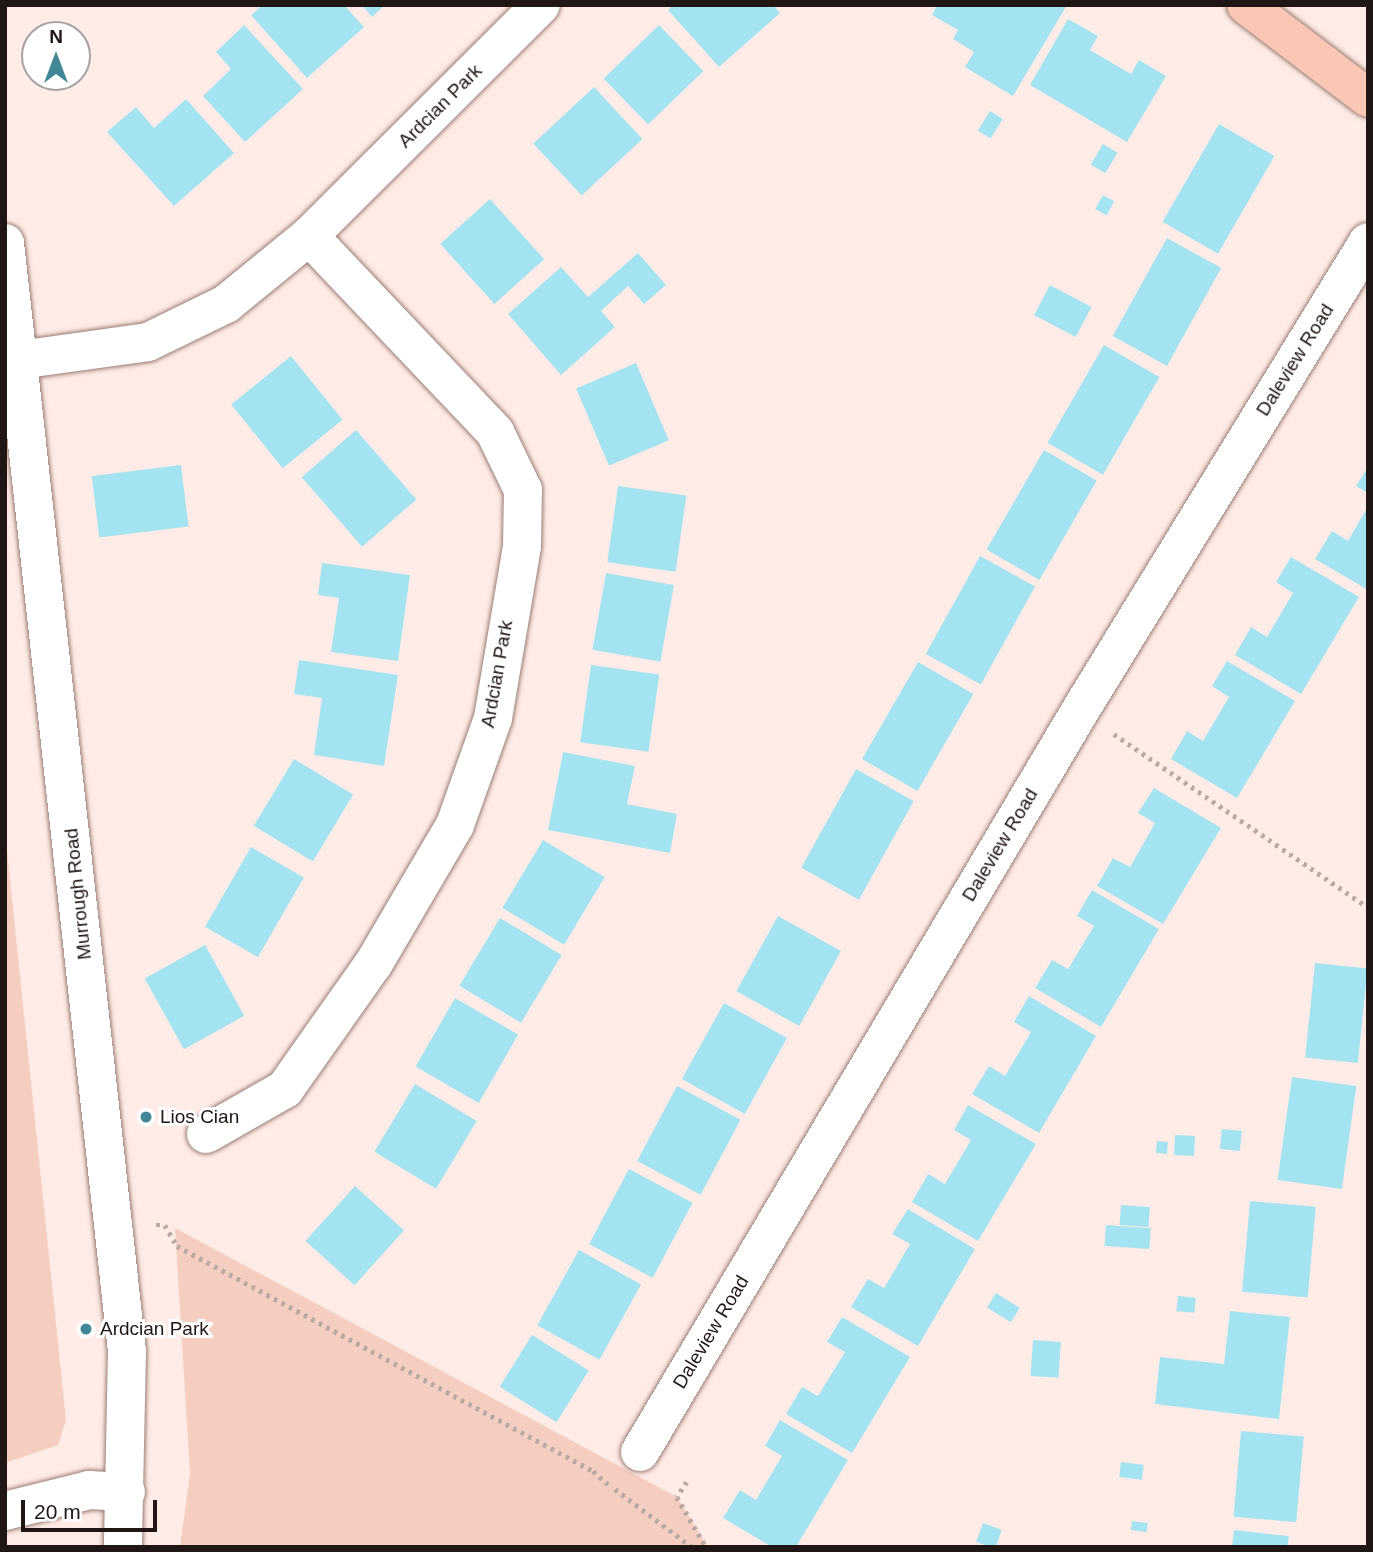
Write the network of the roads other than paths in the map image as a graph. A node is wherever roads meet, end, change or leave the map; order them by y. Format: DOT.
graph roads {
  1 [pos="541,5"];
  2 [pos="1246,5"];
  3 [pos="1368,98"];
  4 [pos="309,236"];
  5 [pos="1368,242"];
  6 [pos="5,243"];
  7 [pos="19,360"];
  8 [pos="206,1134"];
  9 [pos="640,1452"];
  10 [pos="126,1492"];
  11 [pos="5,1511"];
  12 [pos="123,1547"];
  1 -- 4 [label="street, Ardcian Park"];
  2 -- 3 [label="main road"];
  4 -- 7 [label="street, Ardcian Park"];
  4 -- 8 [label="street, Ardcian Park"];
  5 -- 9 [label="street, Daleview Road"];
  6 -- 7 [label="street, Murrough Road"];
  7 -- 10 [label="street, Murrough Road"];
  10 -- 11 [label="street"];
  10 -- 12 [label="street, Murrough Road"];
}
